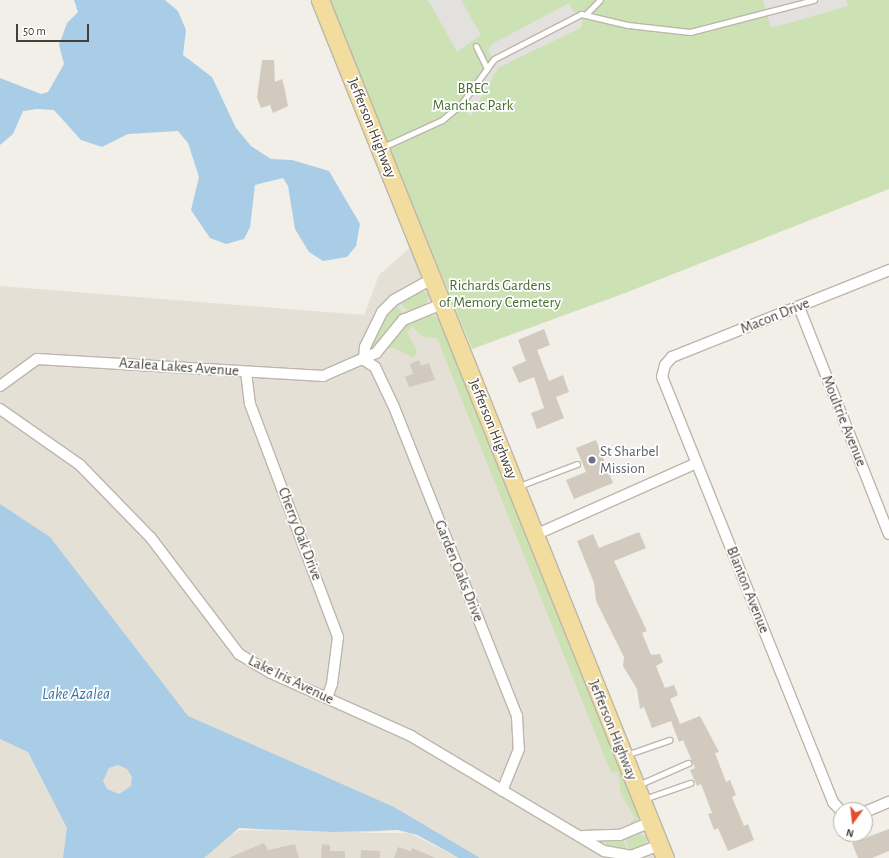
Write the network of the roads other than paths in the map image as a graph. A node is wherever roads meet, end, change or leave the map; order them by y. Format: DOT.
graph roads {
  1 [pos="320,0"];
  2 [pos="600,0"];
  3 [pos="814,0"];
  4 [pos="588,13"];
  5 [pos="476,46"];
  6 [pos="487,68"];
  7 [pos="380,148"];
  8 [pos="889,270"];
  9 [pos="432,279"];
  10 [pos="442,304"];
  11 [pos="799,307"];
  12 [pos="364,360"];
  13 [pos="664,365"];
  14 [pos="246,372"];
  15 [pos="0,386"];
  16 [pos="0,409"];
  17 [pos="697,463"];
  18 [pos="577,464"];
  19 [pos="516,487"];
  20 [pos="889,534"];
  21 [pos="535,535"];
  22 [pos="327,698"];
  23 [pos="669,740"];
  24 [pos="624,756"];
  25 [pos="688,763"];
  26 [pos="690,783"];
  27 [pos="502,791"];
  28 [pos="638,793"];
  29 [pos="833,802"];
  30 [pos="889,802"];
  31 [pos="873,809"];
  32 [pos="650,822"];
  33 [pos="582,836"];
  34 [pos="662,852"];
  1 -- 7 [label="main road, Jefferson Highway"];
  2 -- 4 [label="lane"];
  3 -- 4 [label="lane"];
  4 -- 6 [label="lane"];
  5 -- 6 [label="lane"];
  6 -- 7 [label="lane"];
  7 -- 9 [label="main road, Jefferson Highway"];
  8 -- 11 [label="street, Macon Drive"];
  9 -- 10 [label="main road, Jefferson Highway"];
  9 -- 12 [label="street"];
  10 -- 12 [label="street, Azalea Lakes Avenue"];
  10 -- 19 [label="main road, Jefferson Highway"];
  11 -- 13 [label="street, Macon Drive"];
  11 -- 20 [label="street, Moultrie Avenue"];
  12 -- 14 [label="street, Azalea Lakes Avenue"];
  12 -- 27 [label="street, Garden Oaks Drive"];
  13 -- 17 [label="street, Blanton Avenue"];
  14 -- 15 [label="street, Azalea Lakes Avenue"];
  14 -- 22 [label="street, Cherry Oak Drive"];
  16 -- 22 [label="street, Lake Iris Avenue"];
  17 -- 21 [label="street"];
  17 -- 29 [label="street, Blanton Avenue"];
  18 -- 19 [label="lane"];
  19 -- 21 [label="main road, Jefferson Highway"];
  21 -- 24 [label="main road, Jefferson Highway"];
  22 -- 27 [label="street, Lake Iris Avenue"];
  23 -- 24 [label="lane"];
  24 -- 28 [label="main road, Jefferson Highway"];
  25 -- 28 [label="lane"];
  26 -- 28 [label="lane"];
  27 -- 33 [label="street, Lake Iris Avenue"];
  28 -- 32 [label="main road, Jefferson Highway"];
  30 -- 31 [label="street"];
  32 -- 33 [label="street, Lake Iris Avenue"];
  32 -- 34 [label="main road, Jefferson Highway"];
  33 -- 34 [label="street, Lake Iris Avenue"];
}
